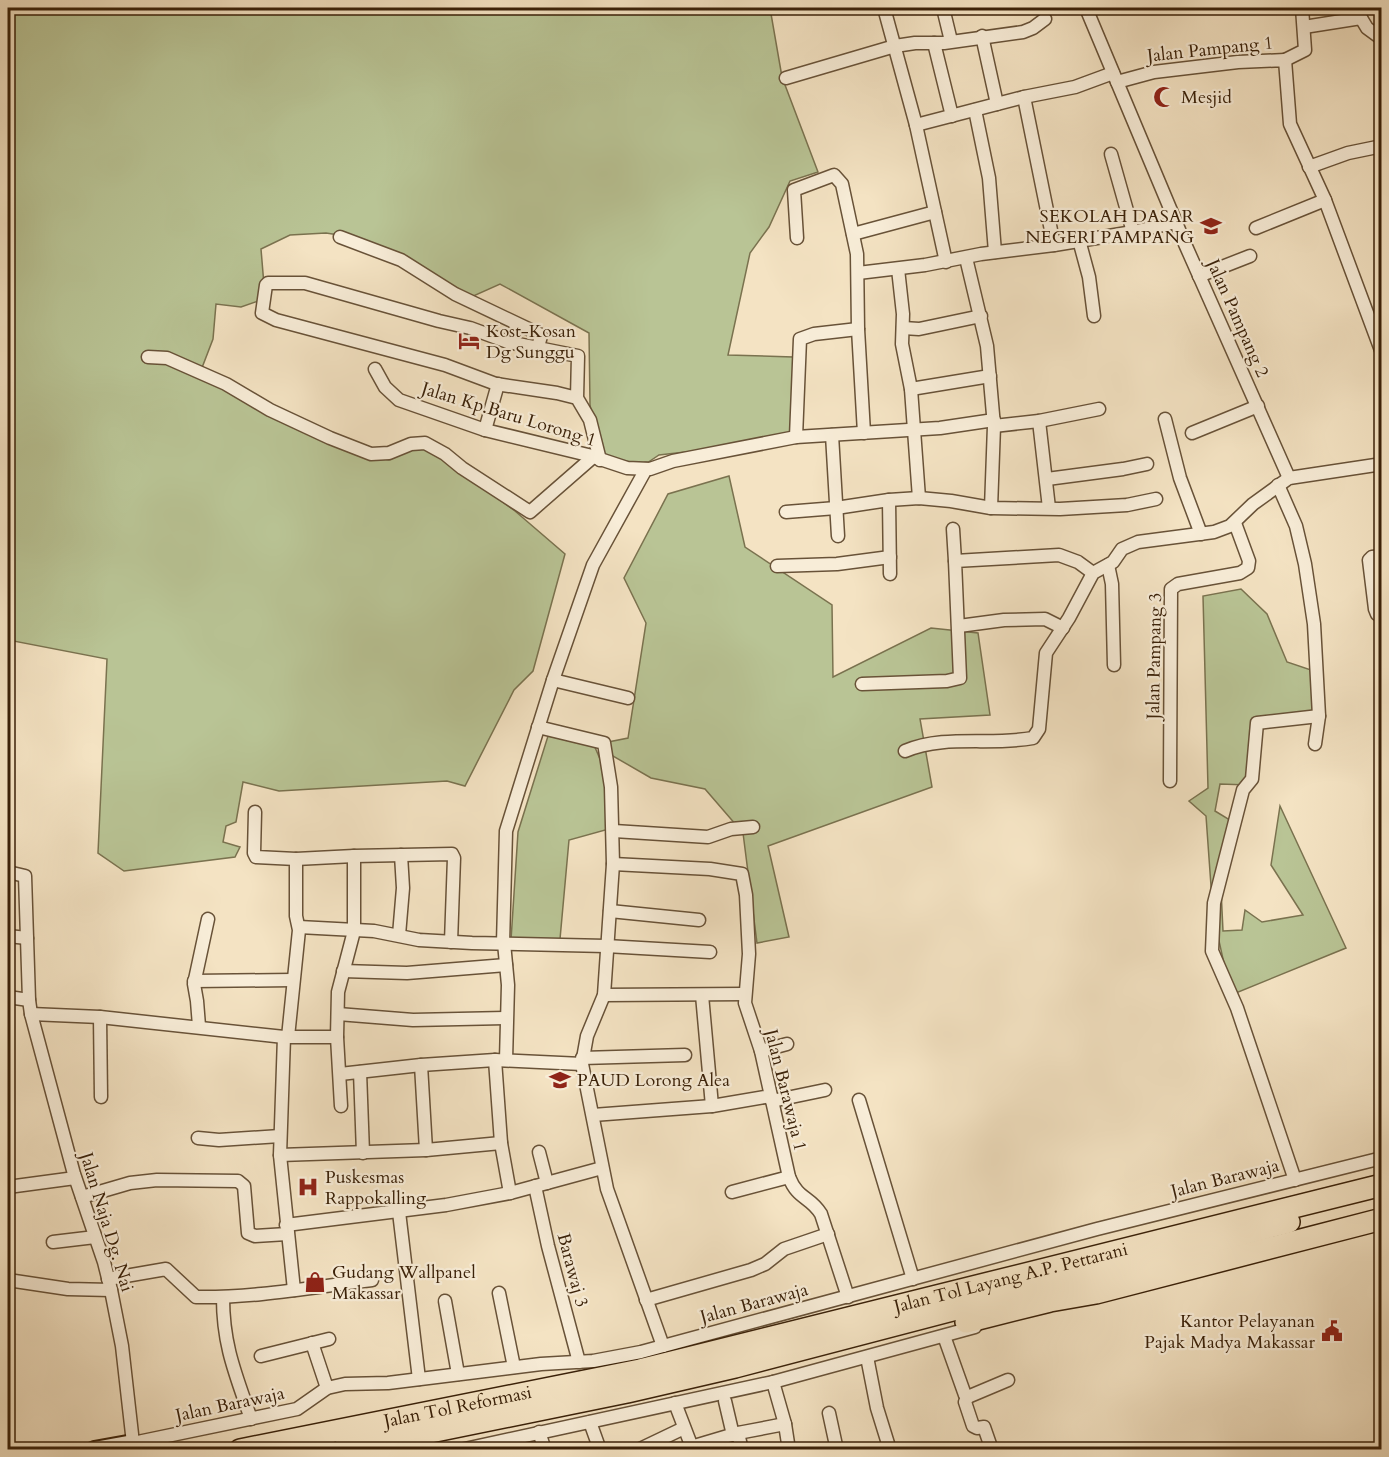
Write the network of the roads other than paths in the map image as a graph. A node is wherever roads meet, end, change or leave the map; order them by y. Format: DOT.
graph roads {
  1 [pos="884,8"];
  2 [pos="943,8"];
  3 [pos="1086,8"];
  4 [pos="1302,8"];
  5 [pos="1358,13"];
  6 [pos="1045,19"];
  7 [pos="1304,27"];
  8 [pos="982,36"];
  9 [pos="1382,39"];
  10 [pos="951,41"];
  11 [pos="934,43"];
  12 [pos="895,46"];
  13 [pos="1285,60"];
  14 [pos="786,78"];
  15 [pos="1115,78"];
  16 [pos="1023,97"];
  17 [pos="997,104"];
  18 [pos="975,110"];
  19 [pos="952,116"];
  20 [pos="916,125"];
  21 [pos="1382,146"];
  22 [pos="1111,154"];
  23 [pos="1309,166"];
  24 [pos="1325,200"];
  25 [pos="935,212"];
  26 [pos="1176,222"];
  27 [pos="1256,228"];
  28 [pos="1133,232"];
  29 [pos="853,234"];
  30 [pos="340,237"];
  31 [pos="797,238"];
  32 [pos="1079,240"];
  33 [pos="1054,245"];
  34 [pos="995,252"];
  35 [pos="1250,256"];
  36 [pos="966,258"];
  37 [pos="946,262"];
  38 [pos="898,269"];
  39 [pos="858,273"];
  40 [pos="1199,276"];
  41 [pos="981,316"];
  42 [pos="1094,316"];
  43 [pos="903,328"];
  44 [pos="858,329"];
  45 [pos="538,347"];
  46 [pos="1382,354"];
  47 [pos="148,357"];
  48 [pos="375,369"];
  49 [pos="990,376"];
  50 [pos="498,384"];
  51 [pos="911,388"];
  52 [pos="577,398"];
  53 [pos="1258,406"];
  54 [pos="1099,409"];
  55 [pos="1165,419"];
  56 [pos="1039,421"];
  57 [pos="994,423"];
  58 [pos="485,430"];
  59 [pos="913,430"];
  60 [pos="864,433"];
  61 [pos="1192,433"];
  62 [pos="832,435"];
  63 [pos="796,436"];
  64 [pos="602,460"];
  65 [pos="1147,464"];
  66 [pos="1382,464"];
  67 [pos="646,469"];
  68 [pos="1288,478"];
  69 [pos="1047,479"];
  70 [pos="1278,485"];
  71 [pos="919,498"];
  72 [pos="1156,499"];
  73 [pos="889,500"];
  74 [pos="836,508"];
  75 [pos="991,508"];
  76 [pos="1049,508"];
  77 [pos="786,512"];
  78 [pos="1235,523"];
  79 [pos="953,529"];
  80 [pos="1201,534"];
  81 [pos="838,536"];
  82 [pos="1382,556"];
  83 [pos="890,557"];
  84 [pos="955,561"];
  85 [pos="1108,565"];
  86 [pos="777,566"];
  87 [pos="1093,573"];
  88 [pos="890,574"];
  89 [pos="1382,615"];
  90 [pos="959,626"];
  91 [pos="1063,628"];
  92 [pos="1114,665"];
  93 [pos="553,680"];
  94 [pos="862,684"];
  95 [pos="628,698"];
  96 [pos="1319,716"];
  97 [pos="538,727"];
  98 [pos="1315,744"];
  99 [pos="905,751"];
  100 [pos="1170,781"];
  101 [pos="255,812"];
  102 [pos="753,827"];
  103 [pos="614,831"];
  104 [pos="401,855"];
  105 [pos="354,856"];
  106 [pos="296,859"];
  107 [pos="613,864"];
  108 [pos="8,872"];
  109 [pos="610,911"];
  110 [pos="208,920"];
  111 [pos="699,920"];
  112 [pos="299,927"];
  113 [pos="354,931"];
  114 [pos="399,935"];
  115 [pos="8,936"];
  116 [pos="27,938"];
  117 [pos="451,942"];
  118 [pos="504,943"];
  119 [pos="606,946"];
  120 [pos="710,952"];
  121 [pos="506,965"];
  122 [pos="343,971"];
  123 [pos="293,980"];
  124 [pos="194,981"];
  125 [pos="744,994"];
  126 [pos="604,995"];
  127 [pos="702,995"];
  128 [pos="8,997"];
  129 [pos="29,999"];
  130 [pos="31,1014"];
  131 [pos="338,1014"];
  132 [pos="100,1017"];
  133 [pos="505,1018"];
  134 [pos="199,1026"];
  135 [pos="286,1037"];
  136 [pos="337,1037"];
  137 [pos="787,1044"];
  138 [pos="761,1051"];
  139 [pos="686,1055"];
  140 [pos="500,1060"];
  141 [pos="582,1061"];
  142 [pos="421,1065"];
  143 [pos="360,1072"];
  144 [pos="340,1074"];
  145 [pos="825,1090"];
  146 [pos="101,1097"];
  147 [pos="771,1098"];
  148 [pos="859,1100"];
  149 [pos="341,1106"];
  150 [pos="712,1106"];
  151 [pos="592,1115"];
  152 [pos="280,1136"];
  153 [pos="198,1138"];
  154 [pos="501,1143"];
  155 [pos="426,1150"];
  156 [pos="539,1152"];
  157 [pos="363,1154"];
  158 [pos="280,1155"];
  159 [pos="1382,1158"];
  160 [pos="602,1168"];
  161 [pos="1382,1172"];
  162 [pos="789,1177"];
  163 [pos="75,1178"];
  164 [pos="1295,1180"];
  165 [pos="541,1184"];
  166 [pos="1382,1185"];
  167 [pos="8,1187"];
  168 [pos="732,1192"];
  169 [pos="510,1193"];
  170 [pos="82,1197"];
  171 [pos="1382,1197"];
  172 [pos="399,1212"];
  173 [pos="1382,1219"];
  174 [pos="287,1229"];
  175 [pos="828,1234"];
  176 [pos="95,1237"];
  177 [pos="53,1242"];
  178 [pos="8,1280"];
  179 [pos="372,1280"];
  180 [pos="913,1280"];
  181 [pos="109,1284"];
  182 [pos="294,1290"];
  183 [pos="499,1293"];
  184 [pos="1096,1293"];
  185 [pos="848,1297"];
  186 [pos="223,1298"];
  187 [pos="646,1300"];
  188 [pos="445,1301"];
  189 [pos="944,1336"];
  190 [pos="768,1338"];
  191 [pos="329,1339"];
  192 [pos="312,1343"];
  193 [pos="663,1346"];
  194 [pos="261,1356"];
  195 [pos="867,1357"];
  196 [pos="579,1362"];
  197 [pos="514,1367"];
  198 [pos="735,1367"];
  199 [pos="640,1370"];
  200 [pos="458,1374"];
  201 [pos="419,1379"];
  202 [pos="1008,1380"];
  203 [pos="773,1382"];
  204 [pos="327,1388"];
  205 [pos="627,1392"];
  206 [pos="968,1396"];
  207 [pos="725,1401"];
  208 [pos="675,1403"];
  209 [pos="829,1413"];
  210 [pos="251,1419"];
  211 [pos="590,1422"];
  212 [pos="785,1424"];
  213 [pos="684,1428"];
  214 [pos="539,1432"];
  215 [pos="736,1434"];
  216 [pos="133,1446"];
  217 [pos="493,1447"];
  218 [pos="692,1448"];
  219 [pos="94,1449"];
  220 [pos="240,1449"];
  221 [pos="342,1449"];
  222 [pos="460,1449"];
  223 [pos="545,1449"];
  224 [pos="600,1449"];
  225 [pos="638,1449"];
  226 [pos="742,1449"];
  227 [pos="789,1449"];
  228 [pos="837,1449"];
  229 [pos="890,1449"];
  230 [pos="993,1449"];
  1 -- 12 [label="street"];
  2 -- 10 [label="street"];
  3 -- 15 [label="street, Jalan Pampang 2"];
  4 -- 7 [label="street"];
  5 -- 7 [label="street"];
  5 -- 9 [label="street"];
  6 -- 8 [label="street"];
  7 -- 13 [label="street"];
  8 -- 10 [label="street"];
  8 -- 17 [label="street"];
  10 -- 11 [label="street"];
  11 -- 12 [label="street"];
  11 -- 19 [label="street"];
  12 -- 14 [label="street"];
  12 -- 20 [label="street"];
  13 -- 15 [label="street, Jalan Pampang 1"];
  13 -- 23 [label="street, Jalan Pampang 1"];
  15 -- 16 [label="street, Jalan Pampang 1"];
  15 -- 26 [label="street, Jalan Pampang 2"];
  16 -- 17 [label="street, Jalan Pampang 1"];
  16 -- 33 [label="street"];
  17 -- 18 [label="street, Jalan Pampang 1"];
  18 -- 19 [label="street, Jalan Pampang 1"];
  18 -- 34 [label="street"];
  19 -- 20 [label="street, Jalan Pampang 1"];
  20 -- 25 [label="street"];
  21 -- 23 [label="street"];
  22 -- 28 [label="street"];
  23 -- 24 [label="street, Jalan Pampang 1"];
  24 -- 27 [label="street"];
  24 -- 46 [label="street, Jalan Pampang 1"];
  25 -- 29 [label="street"];
  25 -- 37 [label="street"];
  26 -- 28 [label="street"];
  26 -- 40 [label="street, Jalan Pampang 2"];
  28 -- 32 [label="street"];
  29 -- 31 [label="street"];
  29 -- 39 [label="street"];
  30 -- 45 [label="street"];
  32 -- 33 [label="street"];
  32 -- 42 [label="street"];
  33 -- 34 [label="street"];
  34 -- 36 [label="street"];
  35 -- 40 [label="street"];
  36 -- 37 [label="street"];
  36 -- 41 [label="street"];
  37 -- 38 [label="street"];
  38 -- 39 [label="street"];
  38 -- 43 [label="street"];
  39 -- 44 [label="street"];
  40 -- 53 [label="street, Jalan Pampang 2"];
  41 -- 43 [label="street"];
  41 -- 49 [label="street"];
  43 -- 51 [label="street"];
  44 -- 60 [label="street"];
  44 -- 63 [label="street"];
  45 -- 50 [label="street"];
  45 -- 52 [label="street"];
  47 -- 64 [label="street"];
  48 -- 58 [label="street, Jalan Kp.Baru Lorong 1"];
  49 -- 51 [label="street"];
  49 -- 57 [label="street"];
  50 -- 52 [label="street"];
  50 -- 58 [label="street"];
  51 -- 59 [label="street"];
  52 -- 64 [label="street"];
  53 -- 61 [label="street"];
  53 -- 68 [label="street, Jalan Pampang 2"];
  54 -- 56 [label="street"];
  55 -- 80 [label="street"];
  56 -- 57 [label="street"];
  56 -- 69 [label="street"];
  57 -- 59 [label="street"];
  57 -- 75 [label="street"];
  58 -- 64 [label="street, Jalan Kp.Baru Lorong 1"];
  59 -- 60 [label="street"];
  59 -- 71 [label="street"];
  60 -- 62 [label="street"];
  62 -- 63 [label="street"];
  62 -- 74 [label="street"];
  63 -- 67 [label="street"];
  64 -- 67 [label="street, Jalan Kp.Baru Lorong 1"];
  65 -- 69 [label="street"];
  66 -- 68 [label="street"];
  67 -- 93 [label="street"];
  68 -- 70 [label="street"];
  69 -- 76 [label="street"];
  70 -- 78 [label="street"];
  70 -- 96 [label="street"];
  71 -- 73 [label="street"];
  71 -- 75 [label="street"];
  72 -- 76 [label="street"];
  73 -- 74 [label="street"];
  73 -- 83 [label="street"];
  74 -- 77 [label="street"];
  74 -- 81 [label="street"];
  75 -- 76 [label="street"];
  78 -- 80 [label="street"];
  78 -- 100 [label="street, Jalan Pampang 3"];
  79 -- 84 [label="street"];
  80 -- 85 [label="street"];
  82 -- 89 [label="street"];
  83 -- 86 [label="street"];
  83 -- 88 [label="street"];
  84 -- 87 [label="street"];
  84 -- 90 [label="street"];
  85 -- 87 [label="street"];
  85 -- 92 [label="street"];
  87 -- 91 [label="street"];
  90 -- 91 [label="street"];
  90 -- 94 [label="street"];
  91 -- 99 [label="street"];
  93 -- 95 [label="street"];
  93 -- 97 [label="street"];
  96 -- 98 [label="street"];
  96 -- 164 [label="street"];
  97 -- 103 [label="street"];
  97 -- 118 [label="street"];
  101 -- 106 [label="street"];
  102 -- 103 [label="street"];
  103 -- 107 [label="street"];
  104 -- 105 [label="street"];
  104 -- 114 [label="street"];
  104 -- 117 [label="street"];
  105 -- 106 [label="street"];
  105 -- 113 [label="street"];
  106 -- 112 [label="street"];
  107 -- 109 [label="street"];
  107 -- 125 [label="street, Jalan Barawaja 1"];
  108 -- 116 [label="street, Jalan Naja Dg. Nai"];
  109 -- 111 [label="street"];
  109 -- 119 [label="street"];
  110 -- 124 [label="street"];
  112 -- 113 [label="street"];
  112 -- 123 [label="street"];
  113 -- 114 [label="street"];
  113 -- 122 [label="street"];
  114 -- 117 [label="street"];
  115 -- 116 [label="street"];
  116 -- 129 [label="street, Jalan Naja Dg. Nai"];
  117 -- 118 [label="street"];
  118 -- 119 [label="street"];
  118 -- 121 [label="street"];
  119 -- 120 [label="street"];
  119 -- 126 [label="street"];
  121 -- 122 [label="street"];
  121 -- 133 [label="street"];
  122 -- 131 [label="street"];
  123 -- 124 [label="street"];
  123 -- 135 [label="street"];
  124 -- 134 [label="street"];
  125 -- 127 [label="street"];
  125 -- 138 [label="street, Jalan Barawaja 1"];
  126 -- 127 [label="street"];
  126 -- 141 [label="street"];
  127 -- 150 [label="street"];
  128 -- 129 [label="street"];
  129 -- 130 [label="street, Jalan Naja Dg. Nai"];
  130 -- 132 [label="street"];
  130 -- 163 [label="street, Jalan Naja Dg. Nai"];
  131 -- 133 [label="street"];
  131 -- 136 [label="street"];
  132 -- 134 [label="street"];
  132 -- 146 [label="street"];
  133 -- 140 [label="street"];
  134 -- 135 [label="street"];
  135 -- 136 [label="street"];
  135 -- 152 [label="street"];
  136 -- 144 [label="street"];
  137 -- 138 [label="street"];
  138 -- 147 [label="street, Jalan Barawaja 1"];
  139 -- 141 [label="street"];
  140 -- 141 [label="street"];
  140 -- 142 [label="street"];
  140 -- 154 [label="street"];
  141 -- 151 [label="street"];
  142 -- 143 [label="street"];
  142 -- 155 [label="street"];
  143 -- 144 [label="street"];
  143 -- 157 [label="street"];
  144 -- 149 [label="street"];
  145 -- 147 [label="street"];
  147 -- 150 [label="street"];
  147 -- 162 [label="street, Jalan Barawaja 1"];
  148 -- 180 [label="street"];
  150 -- 151 [label="street"];
  151 -- 160 [label="street"];
  152 -- 153 [label="street"];
  152 -- 158 [label="street"];
  154 -- 155 [label="street"];
  154 -- 169 [label="street"];
  155 -- 157 [label="street"];
  156 -- 165 [label="street, Barawaj 3"];
  157 -- 158 [label="street"];
  158 -- 174 [label="street"];
  159 -- 164 [label="street, Jalan Barawaja"];
  160 -- 165 [label="street"];
  160 -- 187 [label="street"];
  161 -- 190 [label="highway"];
  162 -- 168 [label="street"];
  162 -- 175 [label="street, Jalan Barawaja 1"];
  163 -- 167 [label="street"];
  163 -- 170 [label="street, Jalan Naja Dg. Nai"];
  164 -- 180 [label="street, Jalan Barawaja"];
  165 -- 169 [label="street"];
  165 -- 196 [label="street, Barawaj 3"];
  166 -- 190 [label="highway, Jalan Tol Layang A.P. Pettarani"];
  169 -- 172 [label="street"];
  170 -- 174 [label="street"];
  170 -- 176 [label="street, Jalan Naja Dg. Nai"];
  171 -- 198 [label="highway, Jalan Tol Layang A.P. Pettarani"];
  172 -- 174 [label="street"];
  172 -- 201 [label="street"];
  173 -- 184 [label="highway"];
  174 -- 182 [label="street"];
  175 -- 185 [label="street, Jalan Barawaja 1"];
  175 -- 187 [label="street"];
  176 -- 177 [label="street"];
  176 -- 181 [label="street, Jalan Naja Dg. Nai"];
  178 -- 181 [label="street"];
  179 -- 182 [label="street"];
  180 -- 185 [label="street, Jalan Barawaja"];
  181 -- 186 [label="street"];
  181 -- 216 [label="street, Jalan Naja Dg. Nai"];
  182 -- 186 [label="street"];
  183 -- 197 [label="street"];
  184 -- 189 [label="street"];
  184 -- 205 [label="highway"];
  185 -- 193 [label="street, Jalan Barawaja"];
  186 -- 210 [label="street"];
  187 -- 193 [label="street"];
  188 -- 200 [label="street"];
  189 -- 195 [label="street"];
  189 -- 206 [label="street"];
  190 -- 199 [label="highway, Jalan Tol Layang A.P. Pettarani"];
  191 -- 192 [label="street"];
  192 -- 194 [label="street"];
  192 -- 204 [label="street"];
  193 -- 196 [label="street, Jalan Barawaja"];
  195 -- 203 [label="street"];
  195 -- 229 [label="street"];
  196 -- 197 [label="street, Jalan Barawaja"];
  197 -- 200 [label="street, Jalan Barawaja"];
  198 -- 205 [label="highway, Jalan Tol Reformasi"];
  199 -- 220 [label="highway, Jalan Tol Reformasi"];
  200 -- 201 [label="street, Jalan Barawaja"];
  201 -- 204 [label="street, Jalan Barawaja"];
  202 -- 206 [label="street"];
  203 -- 208 [label="street"];
  203 -- 212 [label="street"];
  204 -- 210 [label="street, Jalan Barawaja"];
  205 -- 221 [label="highway, Jalan Tol Reformasi"];
  206 -- 230 [label="street"];
  207 -- 215 [label="street"];
  208 -- 211 [label="street"];
  208 -- 213 [label="street"];
  209 -- 228 [label="street"];
  210 -- 216 [label="street, Jalan Barawaja"];
  211 -- 214 [label="street"];
  211 -- 224 [label="street"];
  212 -- 215 [label="street"];
  212 -- 227 [label="street"];
  213 -- 218 [label="street"];
  213 -- 225 [label="street"];
  214 -- 217 [label="street"];
  214 -- 223 [label="street"];
  215 -- 218 [label="street"];
  215 -- 226 [label="street"];
  216 -- 219 [label="street"];
  217 -- 222 [label="street"];
}
